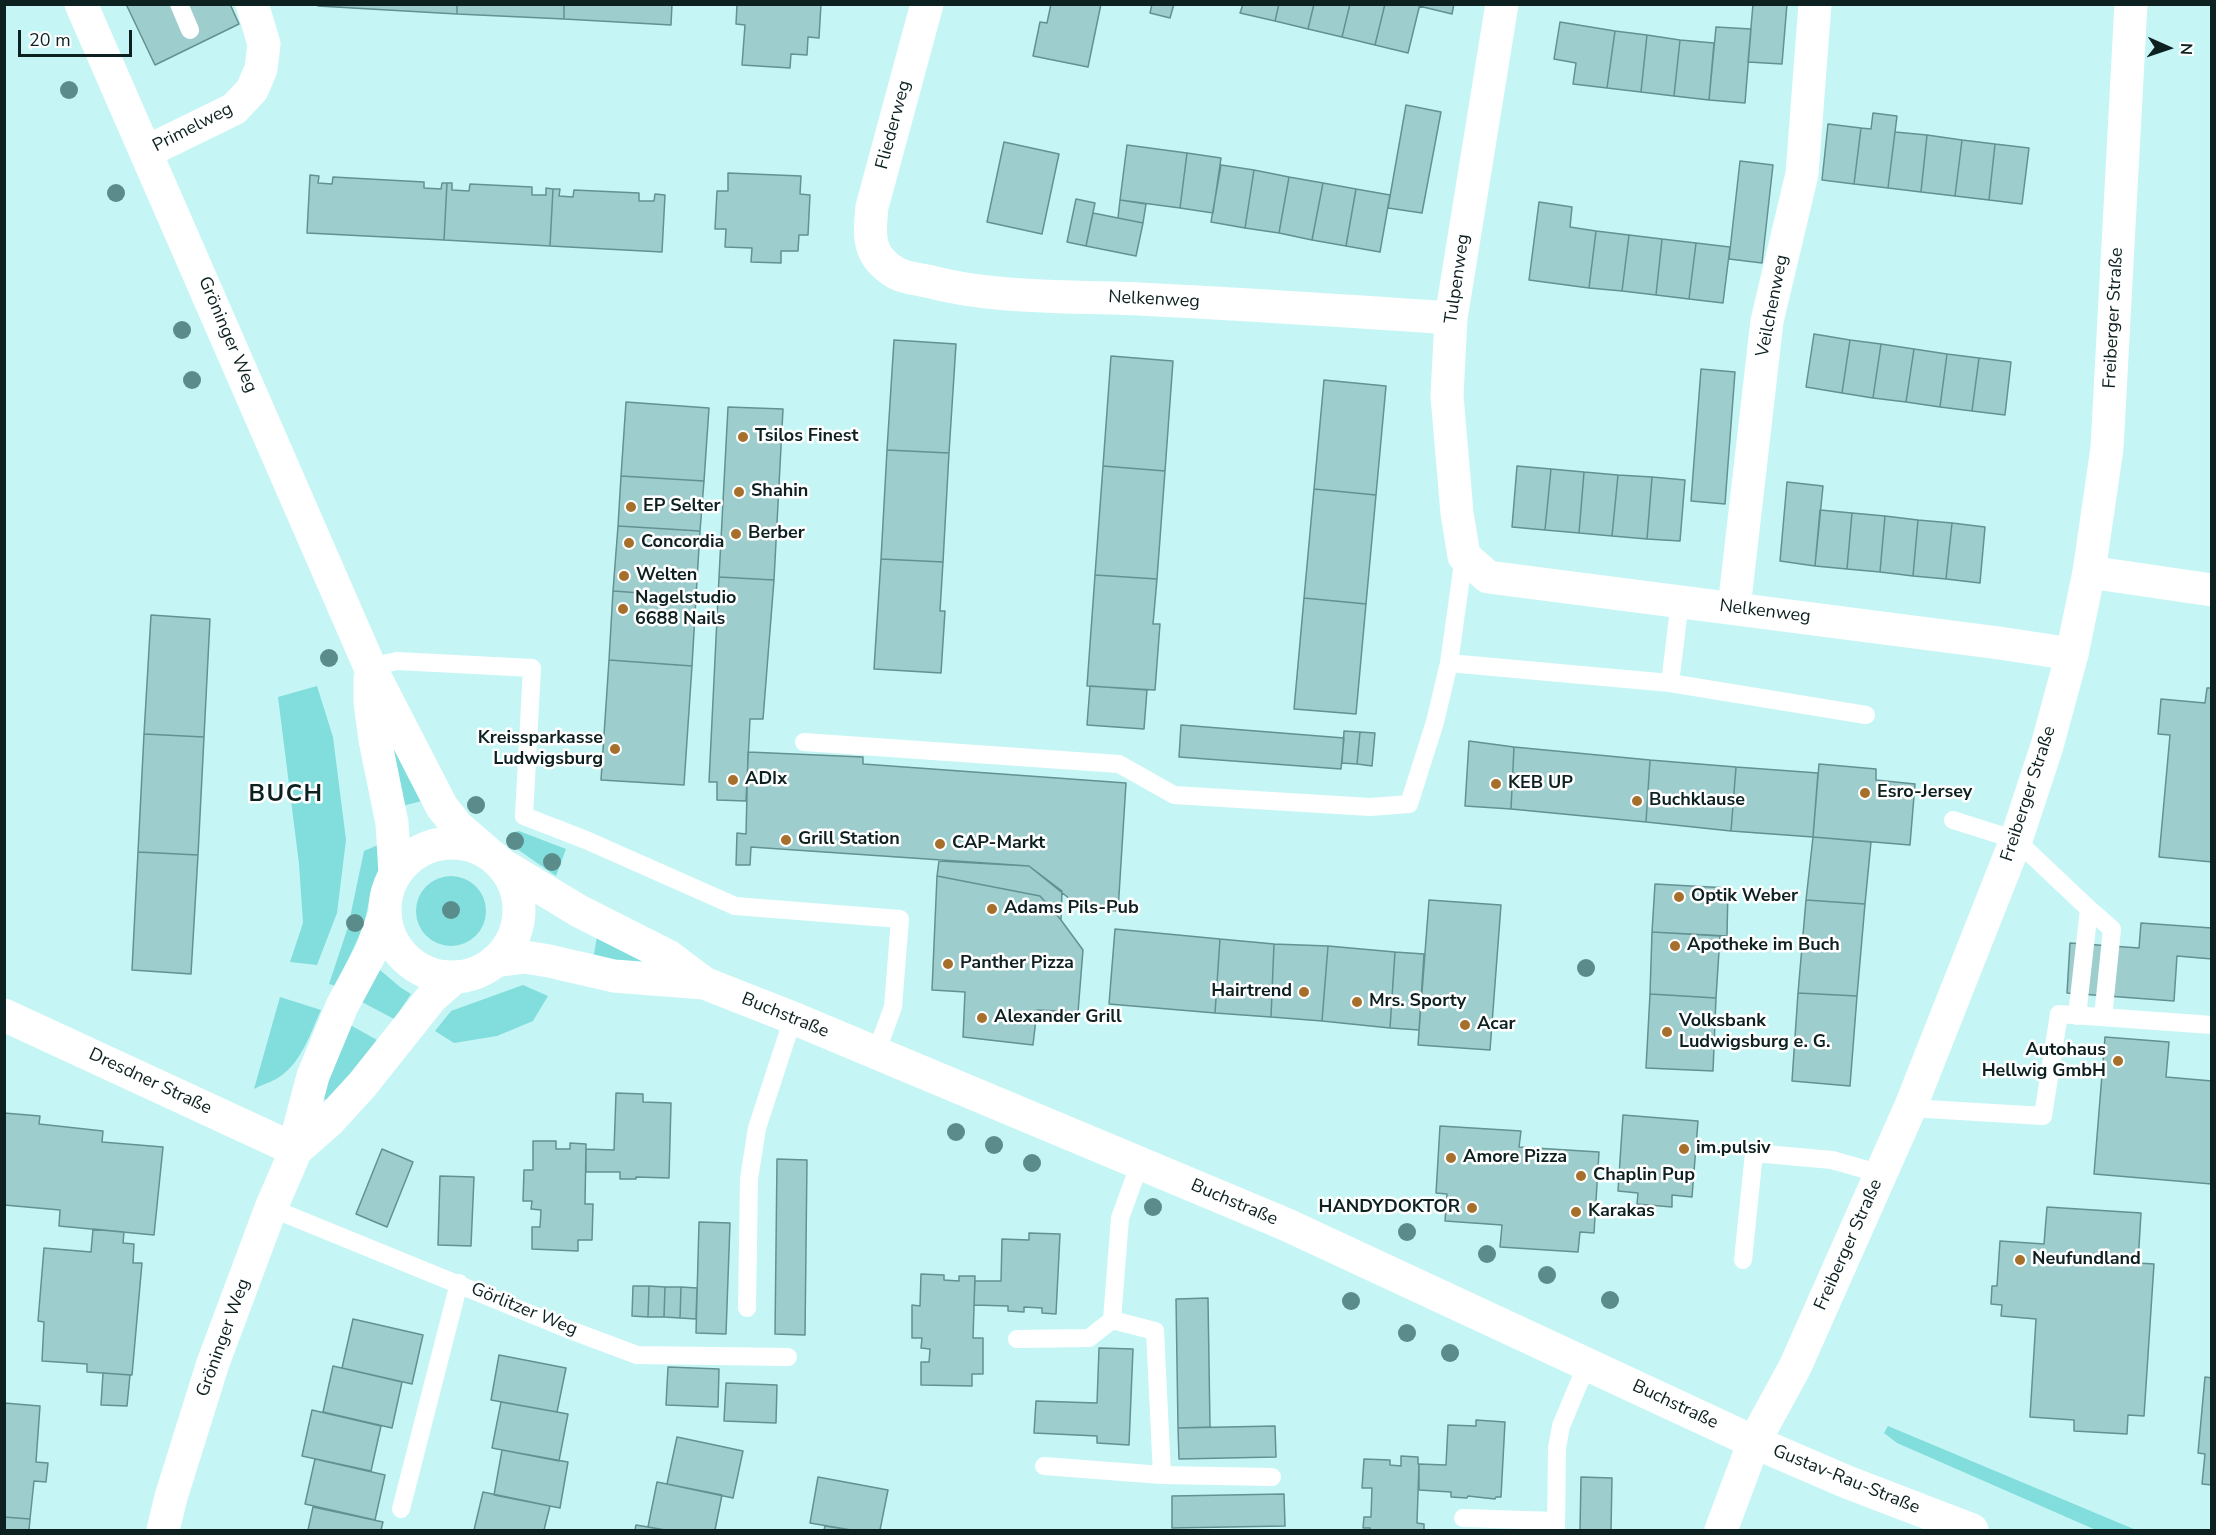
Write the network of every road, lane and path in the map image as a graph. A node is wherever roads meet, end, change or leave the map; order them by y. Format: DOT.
graph roads {
  1 [pos="81,4"];
  2 [pos="178,4"];
  3 [pos="252,4"];
  4 [pos="927,4"];
  5 [pos="1502,4"];
  6 [pos="1815,4"];
  7 [pos="2131,4"];
  8 [pos="190,30"];
  9 [pos="146,152"];
  10 [pos="871,246"];
  11 [pos="1451,318"];
  12 [pos="1464,556"];
  13 [pos="2089,572"];
  14 [pos="2211,590"];
  15 [pos="1680,602"];
  16 [pos="1734,608"];
  17 [pos="2072,654"];
  18 [pos="1449,663"];
  19 [pos="370,667"];
  20 [pos="1670,683"];
  21 [pos="1866,715"];
  22 [pos="804,742"];
  23 [pos="1953,820"];
  24 [pos="2016,840"];
  25 [pos="495,859"];
  26 [pos="395,874"];
  27 [pos="2089,909"];
  28 [pos="385,914"];
  29 [pos="495,961"];
  30 [pos="455,977"];
  31 [pos="704,983"];
  32 [pos="4,1015"];
  33 [pos="2077,1016"];
  34 [pos="2103,1017"];
  35 [pos="793,1018"];
  36 [pos="2211,1025"];
  37 [pos="876,1053"];
  38 [pos="1910,1108"];
  39 [pos="296,1150"];
  40 [pos="1140,1163"];
  41 [pos="1881,1174"];
  42 [pos="271,1208"];
  43 [pos="1743,1260"];
  44 [pos="459,1283"];
  45 [pos="747,1308"];
  46 [pos="1112,1320"];
  47 [pos="1017,1339"];
  48 [pos="788,1357"];
  49 [pos="1587,1364"];
  50 [pos="1754,1443"];
  51 [pos="1044,1466"];
  52 [pos="1162,1475"];
  53 [pos="1272,1477"];
  54 [pos="401,1509"];
  55 [pos="1462,1518"];
  56 [pos="1556,1526"];
  57 [pos="163,1530"];
  58 [pos="1720,1530"];
  59 [pos="1972,1530"];
  1 -- 9 [label="street, Gröninger Weg"];
  2 -- 8 [label="lane"];
  3 -- 9 [label="street, Primelweg"];
  4 -- 10 [label="street, Fliederweg"];
  5 -- 11 [label="street, Tulpenweg"];
  6 -- 16 [label="street, Veilchenweg"];
  7 -- 13 [label="street, Freiberger Straße"];
  9 -- 19 [label="street, Gröninger Weg"];
  10 -- 11 [label="street, Nelkenweg"];
  11 -- 12 [label="street, Tulpenweg"];
  12 -- 15 [label="street, Nelkenweg"];
  12 -- 18 [label="lane"];
  13 -- 14 [label="street"];
  13 -- 17 [label="street, Freiberger Straße"];
  15 -- 16 [label="street, Nelkenweg"];
  15 -- 20 [label="lane"];
  16 -- 17 [label="street, Nelkenweg"];
  17 -- 24 [label="street, Freiberger Straße"];
  18 -- 20 [label="lane"];
  18 -- 22 [label="lane"];
  19 -- 25 [label="street, Gröninger Weg"];
  19 -- 26 [label="street, Gröninger Weg"];
  19 -- 37 [label="lane"];
  20 -- 21 [label="lane"];
  23 -- 24 [label="lane"];
  24 -- 27 [label="lane"];
  24 -- 38 [label="street, Freiberger Straße"];
  25 -- 26 [label="street, Gröninger Weg"];
  25 -- 29 [label="street, Gröninger Weg"];
  25 -- 31 [label="street, Buchstraße"];
  26 -- 28 [label="street, Gröninger Weg"];
  27 -- 33 [label="lane"];
  27 -- 34 [label="lane"];
  28 -- 30 [label="street, Gröninger Weg"];
  28 -- 39 [label="street, Gröninger Weg"];
  29 -- 30 [label="street, Gröninger Weg"];
  29 -- 31 [label="street, Buchstraße"];
  30 -- 39 [label="street, Gröninger Weg"];
  31 -- 35 [label="street, Buchstraße"];
  32 -- 39 [label="street, Dresdner Straße"];
  33 -- 34 [label="lane"];
  33 -- 38 [label="lane"];
  34 -- 36 [label="lane"];
  35 -- 37 [label="street, Buchstraße"];
  35 -- 45 [label="lane"];
  37 -- 40 [label="street, Buchstraße"];
  38 -- 41 [label="street, Freiberger Straße"];
  39 -- 42 [label="street, Gröninger Weg"];
  40 -- 46 [label="lane"];
  40 -- 49 [label="street, Buchstraße"];
  41 -- 43 [label="lane"];
  41 -- 50 [label="street, Freiberger Straße"];
  42 -- 44 [label="lane, Görlitzer Weg"];
  42 -- 57 [label="street, Gröninger Weg"];
  44 -- 48 [label="lane, Görlitzer Weg"];
  44 -- 54 [label="lane"];
  46 -- 47 [label="lane"];
  46 -- 52 [label="lane"];
  49 -- 50 [label="street, Buchstraße"];
  49 -- 56 [label="lane"];
  50 -- 58 [label="street, Freiberger Straße"];
  50 -- 59 [label="street, Gustav-Rau-Straße"];
  51 -- 52 [label="lane"];
  52 -- 53 [label="lane"];
  55 -- 56 [label="lane"];
}
